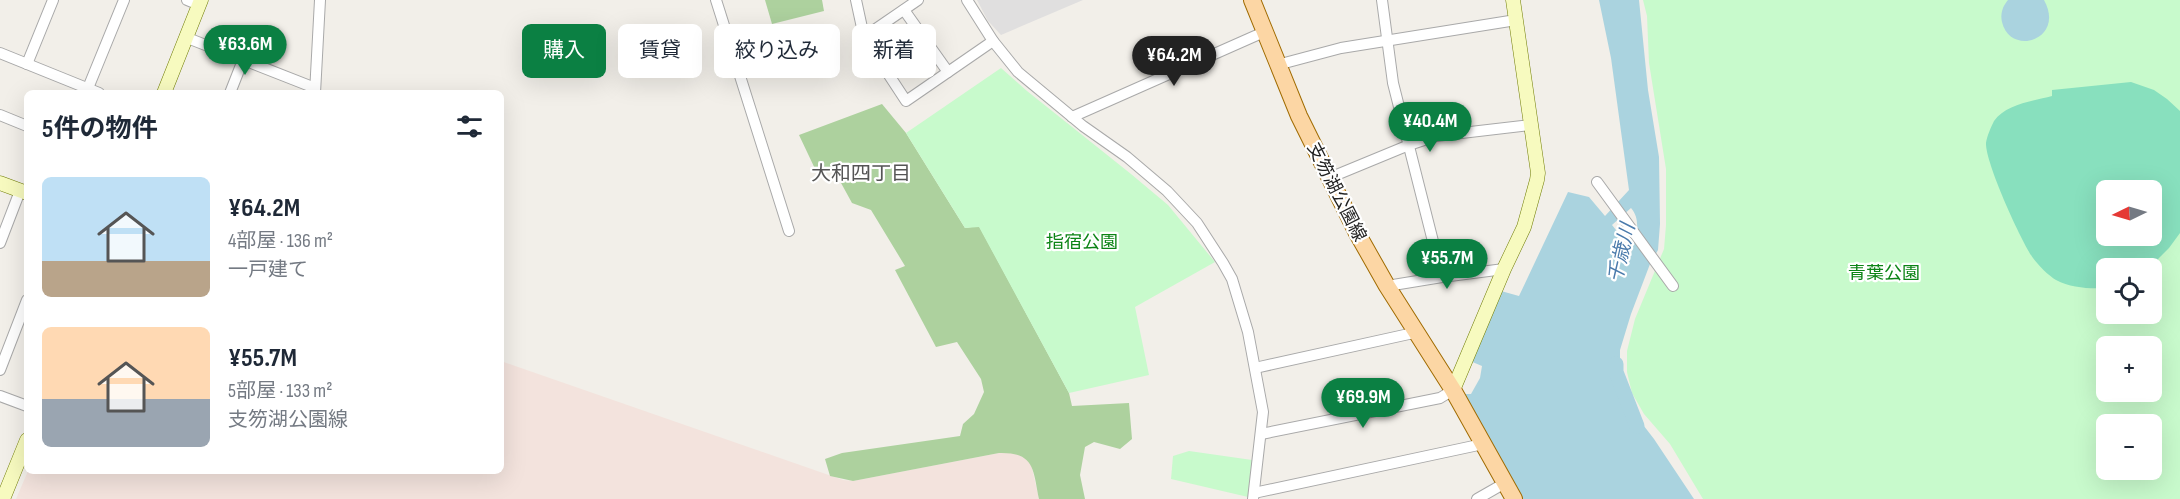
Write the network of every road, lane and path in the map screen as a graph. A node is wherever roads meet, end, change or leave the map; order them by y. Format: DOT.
graph roads {
  1 [pos="53,0"];
  2 [pos="124,0"];
  3 [pos="320,0"];
  4 [pos="716,0"];
  5 [pos="856,0"];
  6 [pos="917,0"];
  7 [pos="967,0"];
  8 [pos="1252,0"];
  9 [pos="1382,0"];
  10 [pos="1513,0"];
  11 [pos="195,2"];
  12 [pos="904,9"];
  13 [pos="1516,20"];
  14 [pos="861,24"];
  15 [pos="883,24"];
  16 [pos="1264,32"];
  17 [pos="185,37"];
  18 [pos="993,40"];
  19 [pos="1388,40"];
  20 [pos="0,52"];
  21 [pos="243,60"];
  22 [pos="27,64"];
  23 [pos="1277,65"];
  24 [pos="948,72"];
  25 [pos="891,78"];
  26 [pos="85,90"];
  27 [pos="87,90"];
  28 [pos="165,90"];
  29 [pos="231,90"];
  30 [pos="313,90"];
  31 [pos="315,90"];
  32 [pos="0,115"];
  33 [pos="1072,117"];
  34 [pos="24,125"];
  35 [pos="1531,125"];
  36 [pos="1408,145"];
  37 [pos="1329,178"];
  38 [pos="0,183"];
  39 [pos="1599,185"];
  40 [pos="24,192"];
  41 [pos="789,231"];
  42 [pos="0,243"];
  43 [pos="1504,269"];
  44 [pos="1442,277"];
  45 [pos="1387,286"];
  46 [pos="1673,286"];
  47 [pos="24,308"];
  48 [pos="1418,333"];
  49 [pos="0,338"];
  50 [pos="11,342"];
  51 [pos="1255,368"];
  52 [pos="0,370"];
  53 [pos="1453,390"];
  54 [pos="0,396"];
  55 [pos="24,405"];
  56 [pos="1261,434"];
  57 [pos="1483,444"];
  58 [pos="24,447"];
  59 [pos="1505,483"];
  60 [pos="1253,496"];
  61 [pos="3,499"];
  62 [pos="1476,499"];
  63 [pos="1514,499"];
  1 -- 22 [label="street"];
  2 -- 27 [label="street"];
  3 -- 31 [label="street"];
  4 -- 41 [label="street"];
  5 -- 14 [label="street"];
  6 -- 12 [label="street"];
  7 -- 18 [label="street"];
  8 -- 16 [label="main road, 支笏湖公園線"];
  9 -- 19 [label="street"];
  10 -- 13 [label="street"];
  11 -- 17 [label="street"];
  12 -- 15 [label="street"];
  12 -- 24 [label="street"];
  13 -- 19 [label="street"];
  13 -- 35 [label="street"];
  16 -- 23 [label="main road, 支笏湖公園線"];
  16 -- 33 [label="street"];
  17 -- 21 [label="street"];
  17 -- 28 [label="street"];
  18 -- 24 [label="street"];
  18 -- 33 [label="street"];
  19 -- 23 [label="street"];
  19 -- 36 [label="street"];
  20 -- 22 [label="street"];
  21 -- 29 [label="street"];
  21 -- 30 [label="street"];
  22 -- 26 [label="street"];
  23 -- 37 [label="main road, 支笏湖公園線"];
  24 -- 25 [label="street"];
  32 -- 34 [label="street"];
  33 -- 51 [label="street"];
  35 -- 36 [label="street"];
  35 -- 43 [label="street"];
  36 -- 37 [label="street"];
  36 -- 44 [label="street"];
  37 -- 45 [label="main road, 支笏湖公園線"];
  38 -- 40 [label="street"];
  39 -- 46 [label="street"];
  40 -- 42 [label="street"];
  43 -- 44 [label="street"];
  43 -- 53 [label="street"];
  44 -- 45 [label="street"];
  45 -- 48 [label="main road, 支笏湖公園線"];
  47 -- 50 [label="street"];
  48 -- 51 [label="street"];
  48 -- 53 [label="main road, 支笏湖公園線"];
  49 -- 50 [label="street"];
  50 -- 52 [label="street"];
  51 -- 56 [label="street"];
  53 -- 56 [label="street"];
  53 -- 57 [label="main road, 支笏湖公園線"];
  54 -- 55 [label="street"];
  56 -- 60 [label="street"];
  57 -- 59 [label="main road, 支笏湖公園線"];
  57 -- 60 [label="street"];
  58 -- 61 [label="street"];
  59 -- 62 [label="street"];
  59 -- 63 [label="main road, 支笏湖公園線"];
}
